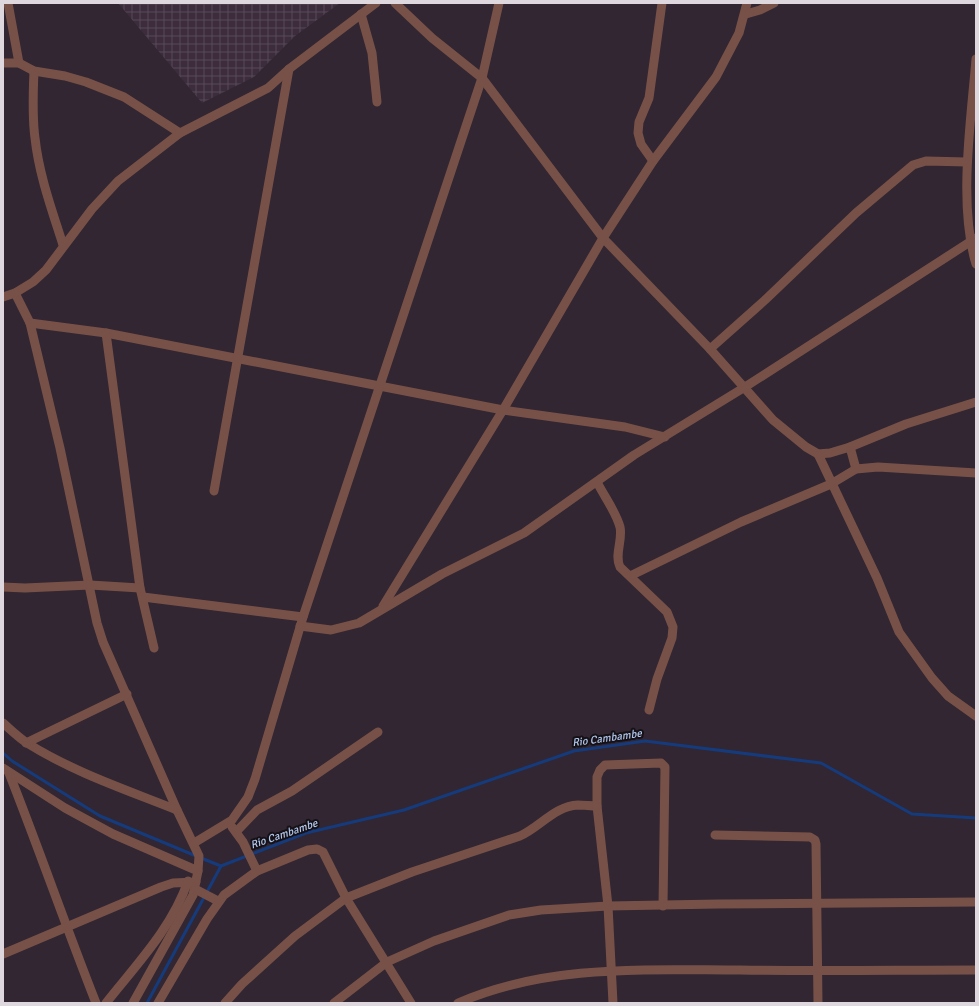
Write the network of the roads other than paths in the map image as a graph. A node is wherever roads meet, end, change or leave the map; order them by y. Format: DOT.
graph roads {
  1 [pos="8,3"];
  2 [pos="376,3"];
  3 [pos="395,3"];
  4 [pos="499,3"];
  5 [pos="662,3"];
  6 [pos="747,3"];
  7 [pos="774,3"];
  8 [pos="362,14"];
  9 [pos="746,14"];
  10 [pos="976,59"];
  11 [pos="3,63"];
  12 [pos="19,63"];
  13 [pos="289,69"];
  14 [pos="34,71"];
  15 [pos="482,78"];
  16 [pos="377,102"];
  17 [pos="180,133"];
  18 [pos="653,161"];
  19 [pos="967,162"];
  20 [pos="603,238"];
  21 [pos="973,240"];
  22 [pos="63,245"];
  23 [pos="976,264"];
  24 [pos="15,293"];
  25 [pos="3,297"];
  26 [pos="30,323"];
  27 [pos="106,333"];
  28 [pos="710,349"];
  29 [pos="237,359"];
  30 [pos="379,386"];
  31 [pos="745,387"];
  32 [pos="976,402"];
  33 [pos="503,410"];
  34 [pos="665,437"];
  35 [pos="850,447"];
  36 [pos="818,454"];
  37 [pos="856,469"];
  38 [pos="976,473"];
  39 [pos="597,482"];
  40 [pos="832,484"];
  41 [pos="214,491"];
  42 [pos="630,576"];
  43 [pos="90,585"];
  44 [pos="3,587"];
  45 [pos="142,593"];
  46 [pos="382,608"];
  47 [pos="303,617"];
  48 [pos="300,626"];
  49 [pos="154,648"];
  50 [pos="127,694"];
  51 [pos="649,710"];
  52 [pos="976,716"];
  53 [pos="3,723"];
  54 [pos="378,732"];
  55 [pos="26,742"];
  56 [pos="6,770"];
  57 [pos="597,806"];
  58 [pos="177,810"];
  59 [pos="228,823"];
  60 [pos="236,832"];
  61 [pos="715,835"];
  62 [pos="194,843"];
  63 [pos="255,868"];
  64 [pos="198,871"];
  65 [pos="195,886"];
  66 [pos="346,898"];
  67 [pos="215,900"];
  68 [pos="976,902"];
  69 [pos="817,904"];
  70 [pos="608,906"];
  71 [pos="663,906"];
  72 [pos="66,928"];
  73 [pos="3,954"];
  74 [pos="387,962"];
  75 [pos="612,970"];
  76 [pos="976,970"];
  77 [pos="817,971"];
  78 [pos="96,1003"];
  79 [pos="106,1003"];
  80 [pos="133,1003"];
  81 [pos="158,1003"];
  82 [pos="225,1003"];
  83 [pos="334,1003"];
  84 [pos="411,1003"];
  85 [pos="458,1003"];
  86 [pos="613,1003"];
  87 [pos="818,1003"];
  1 -- 12 [label="street"];
  2 -- 8 [label="street"];
  3 -- 15 [label="street"];
  4 -- 15 [label="street"];
  5 -- 18 [label="street"];
  6 -- 9 [label="street"];
  7 -- 9 [label="street"];
  8 -- 13 [label="street"];
  8 -- 16 [label="street"];
  9 -- 18 [label="street"];
  10 -- 19 [label="street"];
  11 -- 12 [label="street"];
  12 -- 14 [label="street"];
  13 -- 17 [label="street"];
  13 -- 29 [label="street"];
  14 -- 17 [label="street"];
  14 -- 22 [label="street"];
  15 -- 20 [label="street"];
  15 -- 30 [label="street"];
  17 -- 22 [label="street"];
  18 -- 20 [label="street"];
  19 -- 21 [label="street"];
  19 -- 28 [label="street"];
  20 -- 28 [label="street"];
  20 -- 33 [label="street"];
  21 -- 23 [label="street"];
  21 -- 31 [label="street"];
  22 -- 24 [label="street"];
  24 -- 25 [label="street"];
  24 -- 26 [label="street"];
  26 -- 27 [label="street"];
  26 -- 43 [label="street"];
  27 -- 29 [label="street"];
  27 -- 45 [label="street"];
  28 -- 31 [label="street"];
  29 -- 30 [label="street"];
  29 -- 41 [label="street"];
  30 -- 33 [label="street"];
  30 -- 47 [label="street"];
  31 -- 34 [label="street"];
  31 -- 36 [label="street"];
  32 -- 35 [label="street"];
  33 -- 34 [label="street"];
  33 -- 46 [label="street"];
  34 -- 39 [label="street"];
  35 -- 36 [label="street"];
  35 -- 37 [label="street"];
  36 -- 40 [label="street"];
  37 -- 38 [label="street"];
  37 -- 40 [label="street"];
  39 -- 42 [label="street"];
  39 -- 46 [label="street"];
  40 -- 42 [label="street"];
  40 -- 52 [label="street"];
  42 -- 51 [label="street"];
  43 -- 44 [label="street"];
  43 -- 45 [label="street"];
  43 -- 50 [label="street"];
  45 -- 47 [label="street"];
  45 -- 49 [label="street"];
  46 -- 48 [label="street"];
  47 -- 48 [label="street"];
  48 -- 59 [label="street"];
  50 -- 55 [label="street"];
  50 -- 58 [label="street"];
  53 -- 55 [label="street"];
  54 -- 60 [label="street"];
  55 -- 58 [label="street"];
  56 -- 64 [label="street"];
  56 -- 72 [label="street"];
  57 -- 66 [label="street"];
  57 -- 70 [label="street"];
  57 -- 71 [label="street"];
  58 -- 62 [label="street"];
  59 -- 60 [label="street"];
  59 -- 62 [label="street"];
  60 -- 63 [label="street"];
  61 -- 69 [label="street"];
  62 -- 64 [label="street"];
  63 -- 66 [label="street"];
  63 -- 67 [label="street"];
  64 -- 65 [label="street"];
  65 -- 67 [label="street"];
  65 -- 72 [label="street"];
  65 -- 79 [label="street"];
  65 -- 80 [label="street"];
  66 -- 74 [label="street"];
  66 -- 82 [label="street"];
  67 -- 81 [label="street"];
  68 -- 69 [label="street"];
  69 -- 71 [label="street"];
  69 -- 77 [label="street"];
  70 -- 71 [label="street"];
  70 -- 74 [label="street"];
  70 -- 75 [label="street"];
  72 -- 73 [label="street"];
  72 -- 78 [label="street"];
  74 -- 83 [label="street"];
  74 -- 84 [label="street"];
  75 -- 77 [label="street"];
  75 -- 85 [label="street"];
  75 -- 86 [label="street"];
  76 -- 77 [label="street"];
  77 -- 87 [label="street"];
}
